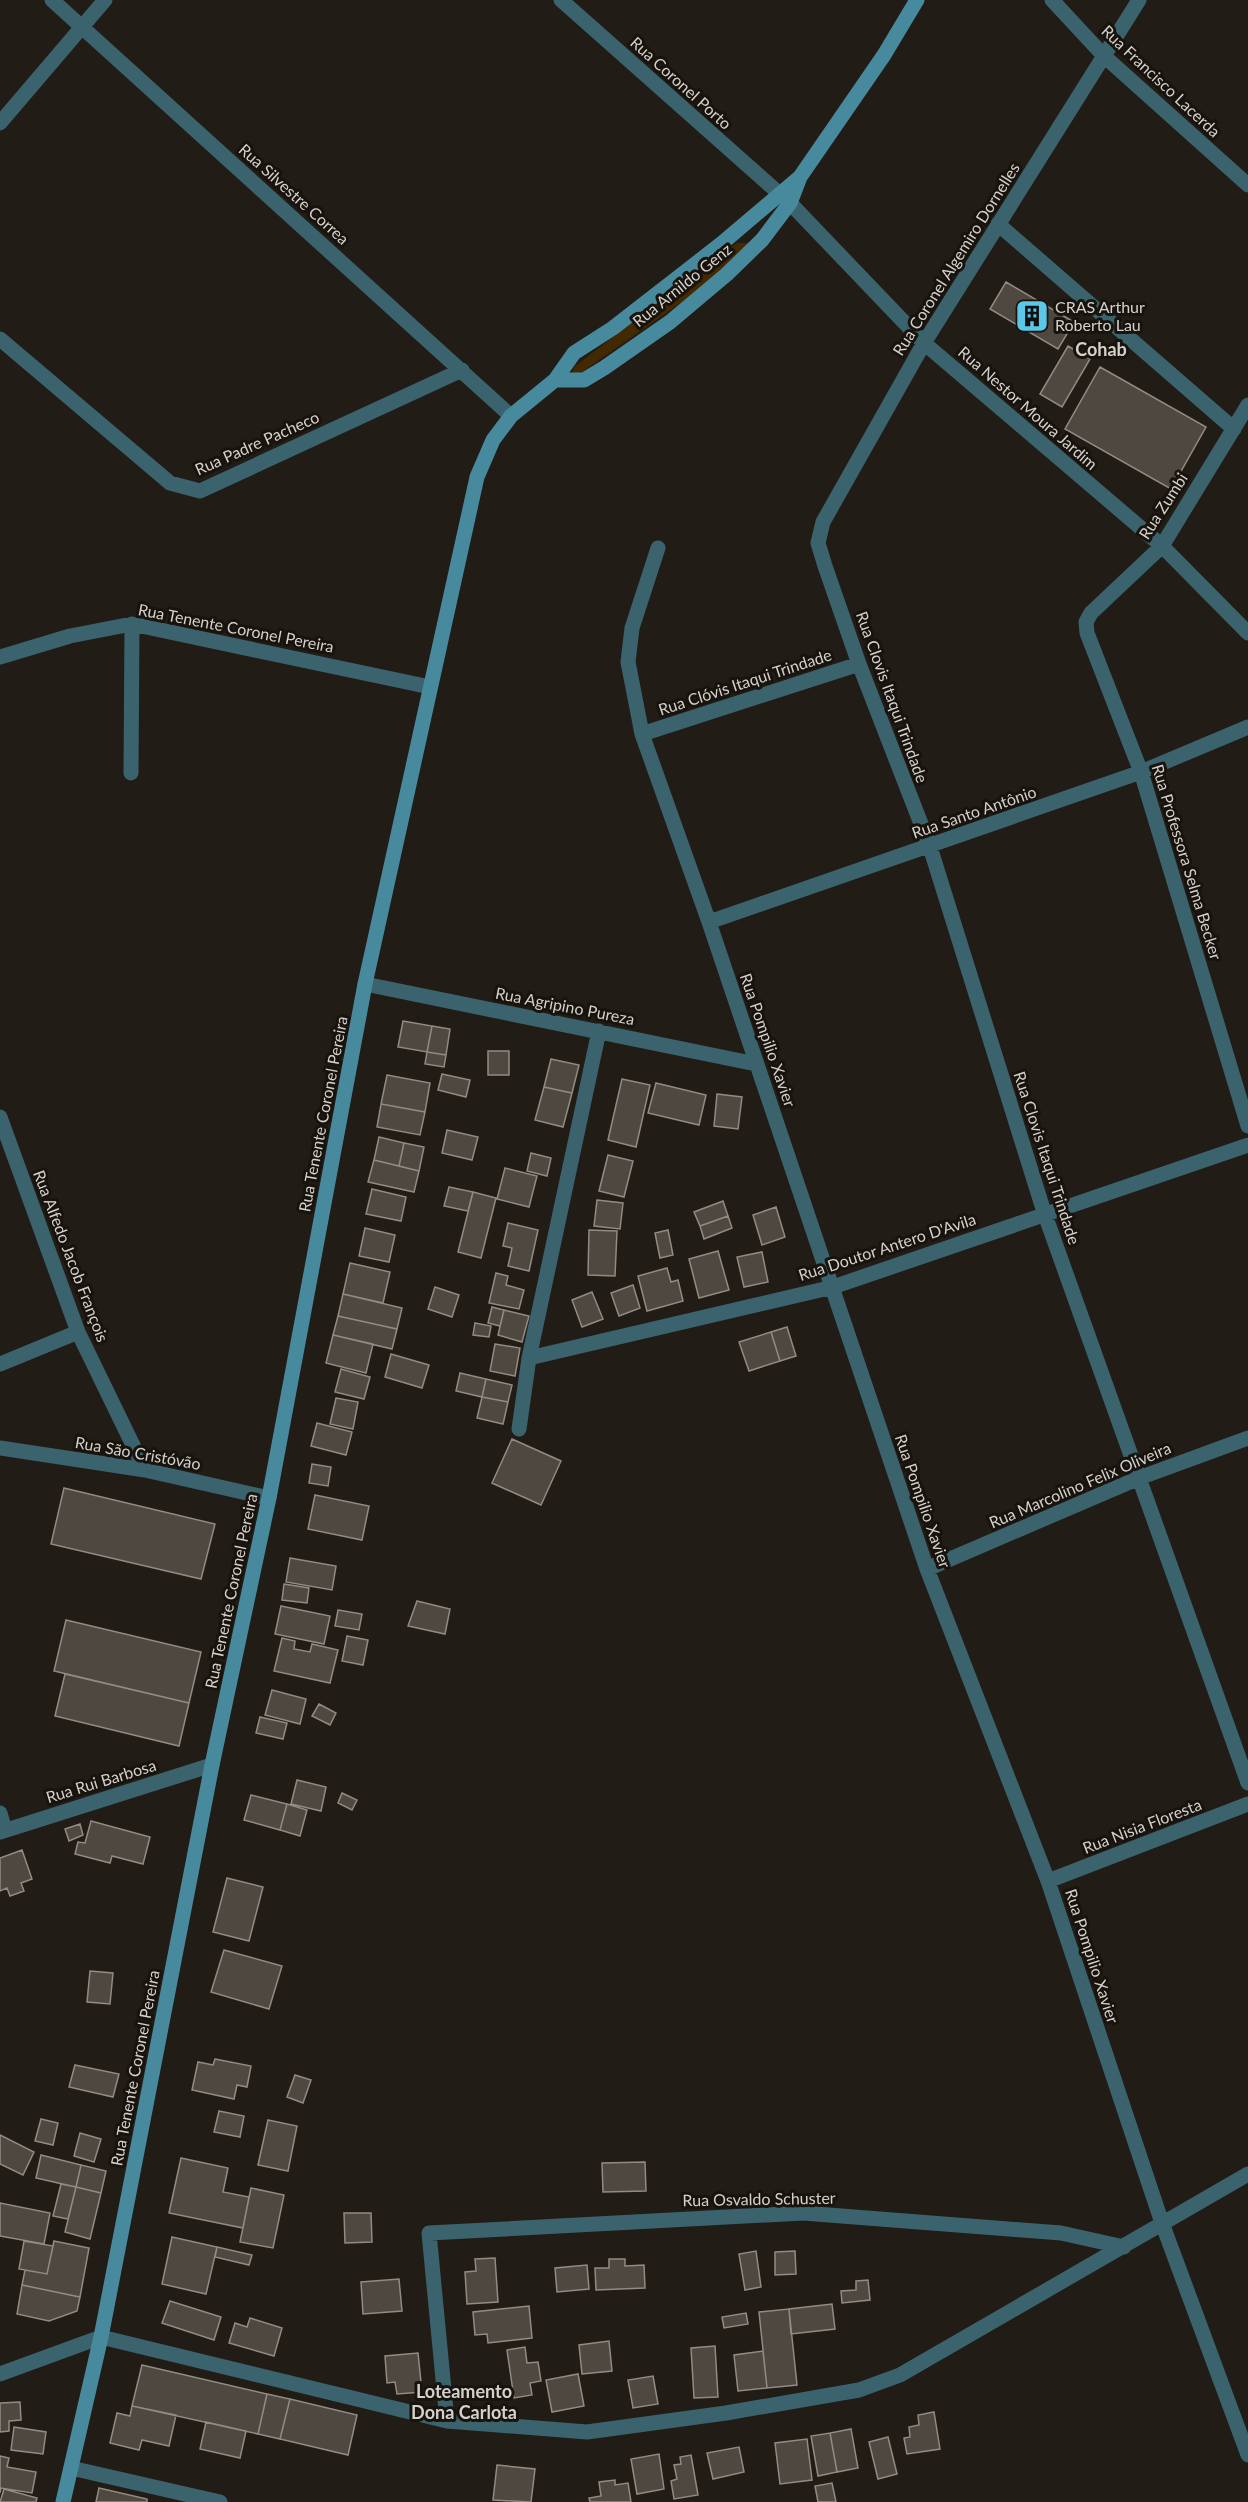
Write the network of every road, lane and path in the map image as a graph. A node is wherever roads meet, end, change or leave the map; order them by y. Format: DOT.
graph roads {
  1 [pos="52,0"];
  2 [pos="105,0"];
  3 [pos="561,0"];
  4 [pos="917,0"];
  5 [pos="1052,0"];
  6 [pos="1139,0"];
  7 [pos="81,27"];
  8 [pos="1104,56"];
  9 [pos="0,123"];
  10 [pos="1248,185"];
  11 [pos="784,199"];
  12 [pos="998,224"];
  13 [pos="0,339"];
  14 [pos="924,343"];
  15 [pos="462,370"];
  16 [pos="555,380"];
  17 [pos="1248,405"];
  18 [pos="511,416"];
  19 [pos="1233,429"];
  20 [pos="818,543"];
  21 [pos="1162,546"];
  22 [pos="658,548"];
  23 [pos="1091,613"];
  24 [pos="132,624"];
  25 [pos="1248,633"];
  26 [pos="0,657"];
  27 [pos="859,664"];
  28 [pos="430,687"];
  29 [pos="1248,727"];
  30 [pos="642,734"];
  31 [pos="1141,772"];
  32 [pos="131,773"];
  33 [pos="930,848"];
  34 [pos="709,922"];
  35 [pos="365,984"];
  36 [pos="599,1031"];
  37 [pos="756,1064"];
  38 [pos="0,1116"];
  39 [pos="1248,1126"];
  40 [pos="1248,1144"];
  41 [pos="1044,1212"];
  42 [pos="833,1287"];
  43 [pos="78,1332"];
  44 [pos="529,1358"];
  45 [pos="0,1364"];
  46 [pos="519,1429"];
  47 [pos="1248,1438"];
  48 [pos="0,1448"];
  49 [pos="145,1470"];
  50 [pos="1139,1478"];
  51 [pos="269,1498"];
  52 [pos="927,1569"];
  53 [pos="212,1765"];
  54 [pos="1248,1783"];
  55 [pos="1248,1804"];
  56 [pos="0,1813"];
  57 [pos="3,1831"];
  58 [pos="1048,1881"];
  59 [pos="1248,2174"];
  60 [pos="1162,2223"];
  61 [pos="1124,2247"];
  62 [pos="101,2337"];
  63 [pos="0,2374"];
  64 [pos="447,2421"];
  65 [pos="1248,2455"];
  66 [pos="71,2468"];
  67 [pos="63,2502"];
  68 [pos="220,2502"];
  1 -- 7 [label="street, Rua Silvestre Correa"];
  2 -- 7 [label="street"];
  3 -- 11 [label="street, Rua Coronel Porto"];
  4 -- 11 [label="main road, Rua Arnildo Genz"];
  5 -- 8 [label="street, Rua Francisco Lacerda"];
  6 -- 8 [label="street, Rua Coronel Algemiro Dornelles"];
  7 -- 9 [label="street"];
  7 -- 15 [label="street, Rua Silvestre Correa"];
  8 -- 10 [label="street, Rua Francisco Lacerda"];
  8 -- 12 [label="street, Rua Coronel Algemiro Dornelles"];
  11 -- 14 [label="street, Rua Nestor Moura Jardim"];
  11 -- 16 [label="main road, Rua Arnildo Genz"];
  11 -- 16 [label="main road, Rua Arnildo Genz"];
  12 -- 14 [label="street, Rua Coronel Algemiro Dornelles"];
  12 -- 19 [label="street"];
  13 -- 15 [label="street, Rua Padre Pacheco"];
  14 -- 20 [label="street, Rua Coronel Algemiro Dornelles"];
  14 -- 21 [label="street, Rua Nestor Moura Jardim"];
  15 -- 18 [label="street, Rua Silvestre Correa"];
  16 -- 18 [label="main road, Rua Arnildo Genz"];
  17 -- 19 [label="street, Rua Zumbi"];
  18 -- 28 [label="main road, Rua Tenente Coronel Pereira"];
  19 -- 21 [label="street, Rua Zumbi"];
  20 -- 27 [label="street, Rua Clovis Itaqui Trindade"];
  21 -- 23 [label="street, Rua Zumbi"];
  21 -- 25 [label="street, Rua Nestor Moura Jardim"];
  22 -- 30 [label="street, Rua Pompilio Xavier"];
  23 -- 31 [label="street, Rua Professora Selma Becker"];
  24 -- 26 [label="street, Rua Tenente Coronel Pereira"];
  24 -- 28 [label="street, Rua Tenente Coronel Pereira"];
  24 -- 32 [label="street"];
  27 -- 30 [label="street, Rua Clóvis Itaqui Trindade"];
  27 -- 33 [label="street, Rua Clovis Itaqui Trindade"];
  28 -- 35 [label="main road, Rua Tenente Coronel Pereira"];
  29 -- 31 [label="street, Rua Santo Antônio"];
  30 -- 34 [label="street, Rua Pompilio Xavier"];
  31 -- 33 [label="street, Rua Santo Antônio"];
  31 -- 39 [label="street, Rua Professora Selma Becker"];
  33 -- 34 [label="street, Rua Santo Antônio"];
  33 -- 41 [label="street, Rua Clovis Itaqui Trindade"];
  34 -- 37 [label="street, Rua Pompilio Xavier"];
  35 -- 36 [label="street, Rua Agripino Pureza"];
  35 -- 51 [label="main road, Rua Tenente Coronel Pereira"];
  36 -- 37 [label="street, Rua Agripino Pureza"];
  36 -- 44 [label="street"];
  37 -- 42 [label="street, Rua Pompilio Xavier"];
  38 -- 43 [label="street, Rua Alfedo Jacob François"];
  40 -- 41 [label="street, Rua Doutor Antero D'Avila"];
  41 -- 42 [label="street, Rua Doutor Antero D'Avila"];
  41 -- 50 [label="street, Rua Clovis Itaqui Trindade"];
  42 -- 44 [label="street, Rua Doutor Antero D'Avila"];
  42 -- 52 [label="street, Rua Pompilio Xavier"];
  43 -- 45 [label="street"];
  43 -- 49 [label="street, Rua Alfedo Jacob François"];
  44 -- 46 [label="street"];
  47 -- 50 [label="street, Rua Marcolino Felix Oliveira"];
  48 -- 49 [label="street, Rua São Cristóvão"];
  49 -- 51 [label="street, Rua São Cristóvão"];
  50 -- 52 [label="street, Rua Marcolino Felix Oliveira"];
  50 -- 54 [label="street, Rua Clovis Itaqui Trindade"];
  51 -- 53 [label="main road, Rua Tenente Coronel Pereira"];
  52 -- 58 [label="street, Rua Pompilio Xavier"];
  53 -- 57 [label="street, Rua Rui Barbosa"];
  53 -- 62 [label="main road, Rua Tenente Coronel Pereira"];
  55 -- 58 [label="street, Rua Nisia Floresta"];
  56 -- 57 [label="street"];
  58 -- 60 [label="street, Rua Pompilio Xavier"];
  59 -- 60 [label="street"];
  60 -- 61 [label="street"];
  60 -- 65 [label="street, Rua Pompilio Xavier"];
  61 -- 64 [label="street"];
  61 -- 64 [label="street, Rua Osvaldo Schuster"];
  62 -- 63 [label="street"];
  62 -- 64 [label="street"];
  62 -- 66 [label="main road, Rua Tenente Coronel Pereira"];
  66 -- 67 [label="main road, Rua Tenente Coronel Pereira"];
  66 -- 68 [label="street"];
}
